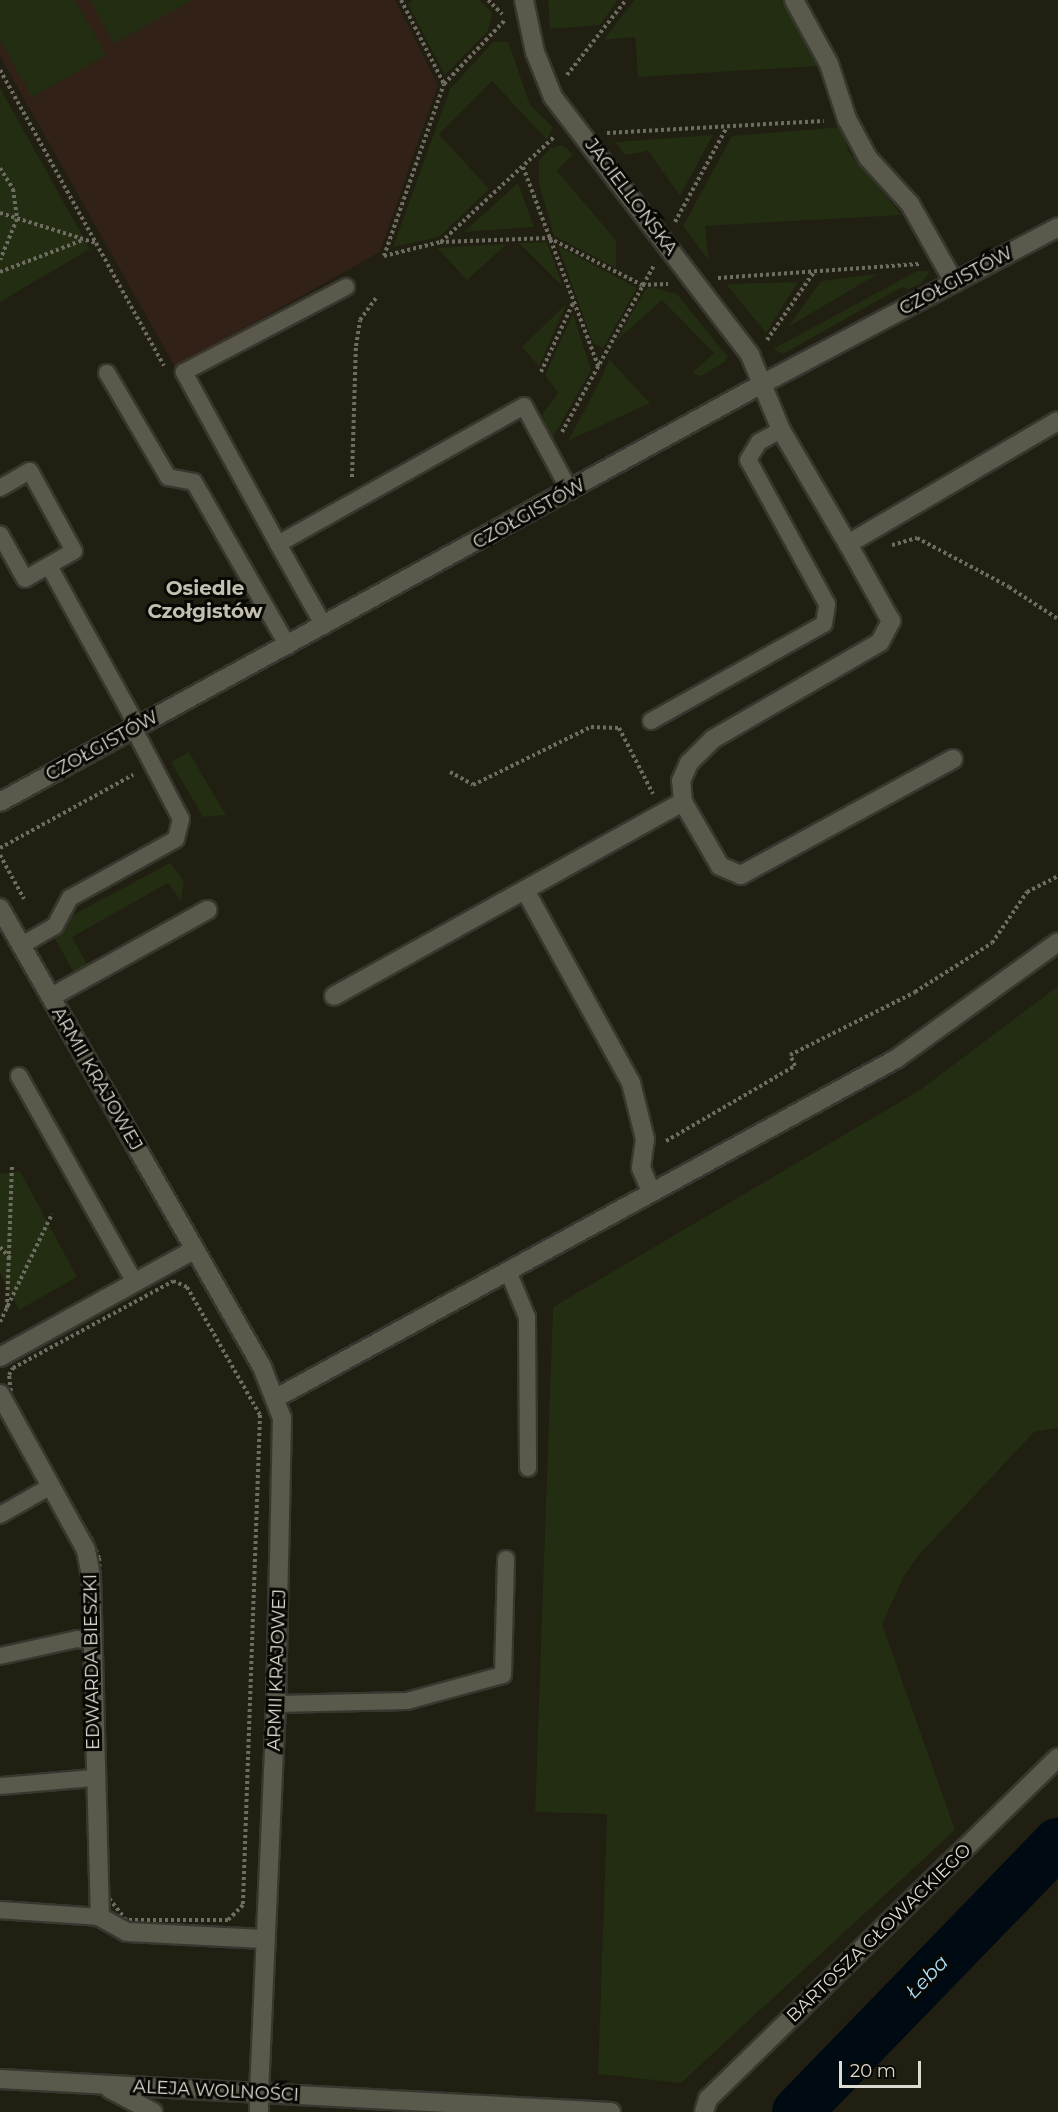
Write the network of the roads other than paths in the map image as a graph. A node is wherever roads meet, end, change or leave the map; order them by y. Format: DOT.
graph roads {
  1 [pos="524,0"];
  2 [pos="794,0"];
  3 [pos="1058,227"];
  4 [pos="954,282"];
  5 [pos="346,287"];
  6 [pos="107,373"];
  7 [pos="762,384"];
  8 [pos="1058,421"];
  9 [pos="781,430"];
  10 [pos="0,488"];
  11 [pos="570,491"];
  12 [pos="0,534"];
  13 [pos="278,544"];
  14 [pos="848,544"];
  15 [pos="49,566"];
  16 [pos="324,626"];
  17 [pos="288,646"];
  18 [pos="651,722"];
  19 [pos="136,728"];
  20 [pos="953,759"];
  21 [pos="0,802"];
  22 [pos="683,802"];
  23 [pos="525,890"];
  24 [pos="0,908"];
  25 [pos="207,910"];
  26 [pos="1058,942"];
  27 [pos="22,945"];
  28 [pos="334,996"];
  29 [pos="51,997"];
  30 [pos="19,1076"];
  31 [pos="651,1191"];
  32 [pos="194,1250"];
  33 [pos="508,1271"];
  34 [pos="135,1283"];
  35 [pos="0,1357"];
  36 [pos="0,1394"];
  37 [pos="276,1398"];
  38 [pos="528,1468"];
  39 [pos="51,1486"];
  40 [pos="0,1515"];
  41 [pos="506,1559"];
  42 [pos="93,1641"];
  43 [pos="0,1656"];
  44 [pos="276,1704"];
  45 [pos="1058,1758"];
  46 [pos="94,1778"];
  47 [pos="0,1786"];
  48 [pos="0,1910"];
  49 [pos="100,1917"];
  50 [pos="264,1939"];
  51 [pos="0,2079"];
  52 [pos="103,2085"];
  53 [pos="259,2092"];
  54 [pos="389,2106"];
  55 [pos="153,2112"];
  56 [pos="259,2112"];
  57 [pos="611,2112"];
  58 [pos="704,2112"];
  1 -- 7 [label="street, JAGIELLOŃSKA"];
  2 -- 4 [label="street"];
  3 -- 4 [label="street, CZOŁGISTÓW"];
  4 -- 7 [label="street, CZOŁGISTÓW"];
  5 -- 13 [label="lane"];
  6 -- 17 [label="lane"];
  7 -- 9 [label="street, JAGIELLOŃSKA"];
  7 -- 11 [label="street, CZOŁGISTÓW"];
  8 -- 14 [label="street"];
  9 -- 14 [label="street, JAGIELLOŃSKA"];
  9 -- 18 [label="lane"];
  10 -- 15 [label="lane"];
  11 -- 13 [label="lane"];
  11 -- 16 [label="street, CZOŁGISTÓW"];
  12 -- 15 [label="lane"];
  13 -- 16 [label="lane"];
  14 -- 22 [label="street, JAGIELLOŃSKA"];
  15 -- 19 [label="lane"];
  16 -- 17 [label="street, CZOŁGISTÓW"];
  17 -- 19 [label="street, CZOŁGISTÓW"];
  19 -- 21 [label="street, CZOŁGISTÓW"];
  19 -- 27 [label="lane"];
  20 -- 22 [label="street"];
  22 -- 23 [label="street"];
  23 -- 28 [label="street"];
  23 -- 31 [label="street"];
  24 -- 27 [label="street, ARMII KRAJOWEJ"];
  25 -- 29 [label="street"];
  26 -- 31 [label="street"];
  27 -- 29 [label="street, ARMII KRAJOWEJ"];
  29 -- 32 [label="street, ARMII KRAJOWEJ"];
  30 -- 34 [label="lane"];
  31 -- 33 [label="street"];
  32 -- 34 [label="street"];
  32 -- 37 [label="street, ARMII KRAJOWEJ"];
  33 -- 37 [label="street"];
  33 -- 38 [label="lane"];
  34 -- 35 [label="street"];
  36 -- 39 [label="street, EDWARDA BIESZKI"];
  37 -- 44 [label="street, ARMII KRAJOWEJ"];
  39 -- 40 [label="lane"];
  39 -- 42 [label="street, EDWARDA BIESZKI"];
  41 -- 44 [label="lane"];
  42 -- 43 [label="lane"];
  42 -- 46 [label="street, EDWARDA BIESZKI"];
  44 -- 50 [label="street, ARMII KRAJOWEJ"];
  45 -- 58 [label="street, BARTOSZA GŁOWACKIEGO"];
  46 -- 47 [label="lane"];
  46 -- 49 [label="street, EDWARDA BIESZKI"];
  48 -- 49 [label="lane"];
  49 -- 50 [label="street"];
  50 -- 53 [label="street, ARMII KRAJOWEJ"];
  51 -- 52 [label="street, ALEJA WOLNOŚCI"];
  52 -- 53 [label="street, ALEJA WOLNOŚCI"];
  52 -- 55 [label="street"];
  53 -- 54 [label="street, ALEJA WOLNOŚCI"];
  53 -- 56 [label="street, ARMII KRAJOWEJ"];
  54 -- 57 [label="street, ALEJA WOLNOŚCI"];
}
